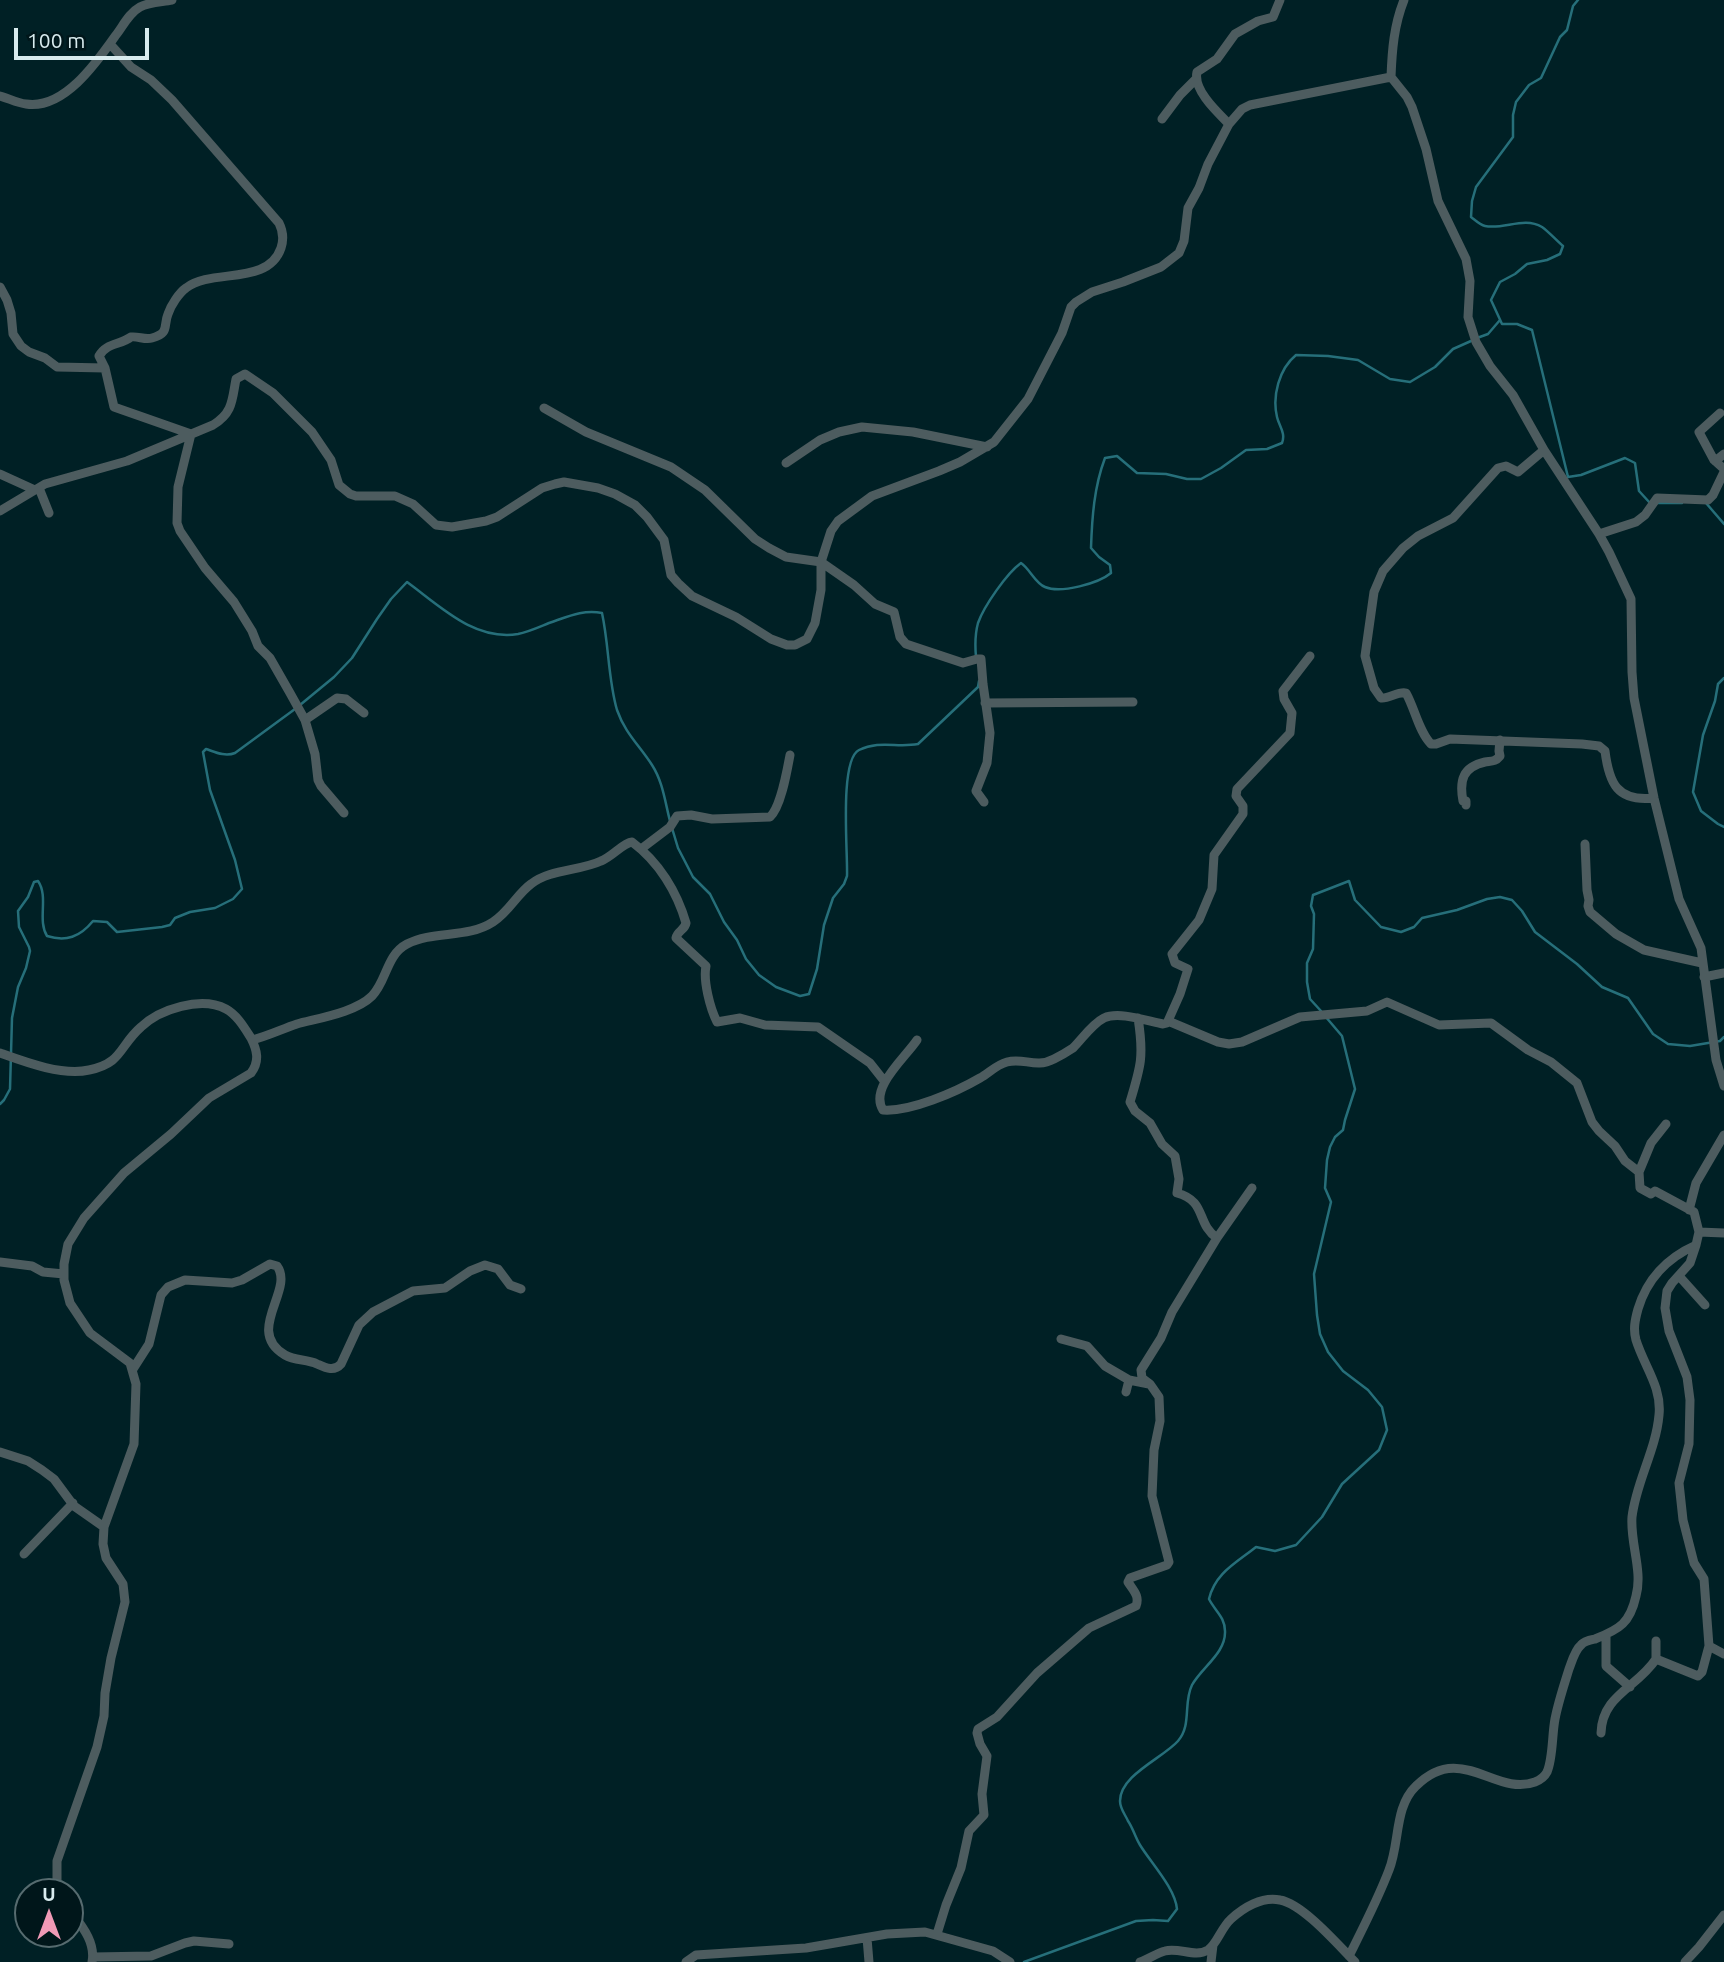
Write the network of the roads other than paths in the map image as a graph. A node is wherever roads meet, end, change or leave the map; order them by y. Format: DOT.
graph roads {
  1 [pos="172,0"];
  2 [pos="1280,0"];
  3 [pos="1404,0"];
  4 [pos="110,44"];
  5 [pos="1391,77"];
  6 [pos="1196,79"];
  7 [pos="0,96"];
  8 [pos="1162,119"];
  9 [pos="1229,124"];
  10 [pos="0,287"];
  11 [pos="105,368"];
  12 [pos="544,408"];
  13 [pos="1720,413"];
  14 [pos="191,434"];
  15 [pos="987,447"];
  16 [pos="1544,450"];
  17 [pos="1724,454"];
  18 [pos="1715,461"];
  19 [pos="786,463"];
  20 [pos="1724,471"];
  21 [pos="0,474"];
  22 [pos="37,489"];
  23 [pos="0,511"];
  24 [pos="48,513"];
  25 [pos="1599,534"];
  26 [pos="821,562"];
  27 [pos="1310,656"];
  28 [pos="1133,702"];
  29 [pos="985,703"];
  30 [pos="364,713"];
  31 [pos="305,720"];
  32 [pos="1500,740"];
  33 [pos="790,755"];
  34 [pos="1654,797"];
  35 [pos="984,802"];
  36 [pos="1466,805"];
  37 [pos="344,813"];
  38 [pos="1586,845"];
  39 [pos="641,849"];
  40 [pos="1702,962"];
  41 [pos="1724,973"];
  42 [pos="1703,977"];
  43 [pos="1138,1018"];
  44 [pos="1168,1021"];
  45 [pos="252,1040"];
  46 [pos="918,1040"];
  47 [pos="8,1056"];
  48 [pos="884,1082"];
  49 [pos="1724,1086"];
  50 [pos="1666,1124"];
  51 [pos="1724,1135"];
  52 [pos="1639,1172"];
  53 [pos="1252,1188"];
  54 [pos="1689,1210"];
  55 [pos="1699,1232"];
  56 [pos="1724,1233"];
  57 [pos="1217,1238"];
  58 [pos="1696,1245"];
  59 [pos="0,1262"];
  60 [pos="64,1275"];
  61 [pos="1679,1276"];
  62 [pos="521,1289"];
  63 [pos="1705,1305"];
  64 [pos="1061,1339"];
  65 [pos="133,1369"];
  66 [pos="1129,1380"];
  67 [pos="1150,1384"];
  68 [pos="1126,1392"];
  69 [pos="0,1452"];
  70 [pos="72,1503"];
  71 [pos="104,1527"];
  72 [pos="24,1554"];
  73 [pos="1606,1635"];
  74 [pos="1656,1642"];
  75 [pos="1709,1646"];
  76 [pos="1724,1654"];
  77 [pos="1656,1659"];
  78 [pos="1630,1686"];
  79 [pos="1601,1733"];
  80 [pos="57,1878"];
  81 [pos="1724,1916"];
  82 [pos="84,1931"];
  83 [pos="937,1934"];
  84 [pos="867,1938"];
  85 [pos="229,1944"];
  86 [pos="1213,1945"];
  87 [pos="92,1959"];
  88 [pos="1352,1959"];
  89 [pos="1010,1961"];
  90 [pos="686,1962"];
  91 [pos="869,1962"];
  92 [pos="1140,1962"];
  93 [pos="1211,1962"];
  94 [pos="1685,1962"];
  1 -- 4 [label="street"];
  2 -- 6 [label="street"];
  3 -- 5 [label="street"];
  4 -- 7 [label="street"];
  4 -- 11 [label="street"];
  5 -- 9 [label="street"];
  5 -- 16 [label="street"];
  6 -- 8 [label="street"];
  6 -- 9 [label="street"];
  9 -- 15 [label="street"];
  10 -- 11 [label="street"];
  11 -- 14 [label="street"];
  12 -- 26 [label="street"];
  13 -- 18 [label="street"];
  14 -- 22 [label="street"];
  14 -- 26 [label="street"];
  14 -- 31 [label="street"];
  15 -- 19 [label="street"];
  15 -- 26 [label="street"];
  16 -- 25 [label="street"];
  16 -- 32 [label="street"];
  17 -- 18 [label="street"];
  18 -- 20 [label="street"];
  20 -- 25 [label="street"];
  21 -- 22 [label="street"];
  22 -- 23 [label="street"];
  22 -- 24 [label="street"];
  25 -- 34 [label="street"];
  26 -- 29 [label="street"];
  27 -- 44 [label="street"];
  28 -- 29 [label="street"];
  29 -- 35 [label="street"];
  30 -- 31 [label="street"];
  31 -- 37 [label="street"];
  32 -- 34 [label="street"];
  32 -- 36 [label="street"];
  33 -- 39 [label="street"];
  34 -- 40 [label="street"];
  38 -- 40 [label="street"];
  39 -- 45 [label="street"];
  39 -- 48 [label="street"];
  40 -- 42 [label="street"];
  41 -- 42 [label="street"];
  42 -- 49 [label="street"];
  43 -- 44 [label="street"];
  43 -- 48 [label="street"];
  43 -- 57 [label="street"];
  44 -- 52 [label="street"];
  45 -- 47 [label="street"];
  45 -- 60 [label="street"];
  46 -- 48 [label="street"];
  50 -- 52 [label="street"];
  51 -- 54 [label="street"];
  52 -- 54 [label="street"];
  53 -- 57 [label="street"];
  54 -- 55 [label="street"];
  55 -- 56 [label="street"];
  55 -- 58 [label="street"];
  57 -- 67 [label="street"];
  58 -- 61 [label="street"];
  58 -- 73 [label="street"];
  59 -- 60 [label="street"];
  60 -- 65 [label="street"];
  61 -- 63 [label="street"];
  61 -- 75 [label="street"];
  62 -- 65 [label="street"];
  64 -- 66 [label="street"];
  65 -- 71 [label="street"];
  66 -- 67 [label="street"];
  66 -- 68 [label="street"];
  67 -- 83 [label="street"];
  69 -- 70 [label="street"];
  70 -- 71 [label="street"];
  70 -- 72 [label="street"];
  71 -- 80 [label="street"];
  73 -- 78 [label="street"];
  73 -- 88 [label="street"];
  74 -- 77 [label="street"];
  75 -- 76 [label="street"];
  75 -- 77 [label="street"];
  77 -- 78 [label="street"];
  78 -- 79 [label="street"];
  81 -- 94 [label="street"];
  82 -- 87 [label="street"];
  83 -- 84 [label="street"];
  83 -- 89 [label="street"];
  84 -- 90 [label="street"];
  84 -- 91 [label="street"];
  85 -- 87 [label="street"];
  86 -- 88 [label="street"];
  86 -- 92 [label="street"];
  86 -- 93 [label="street"];
}
